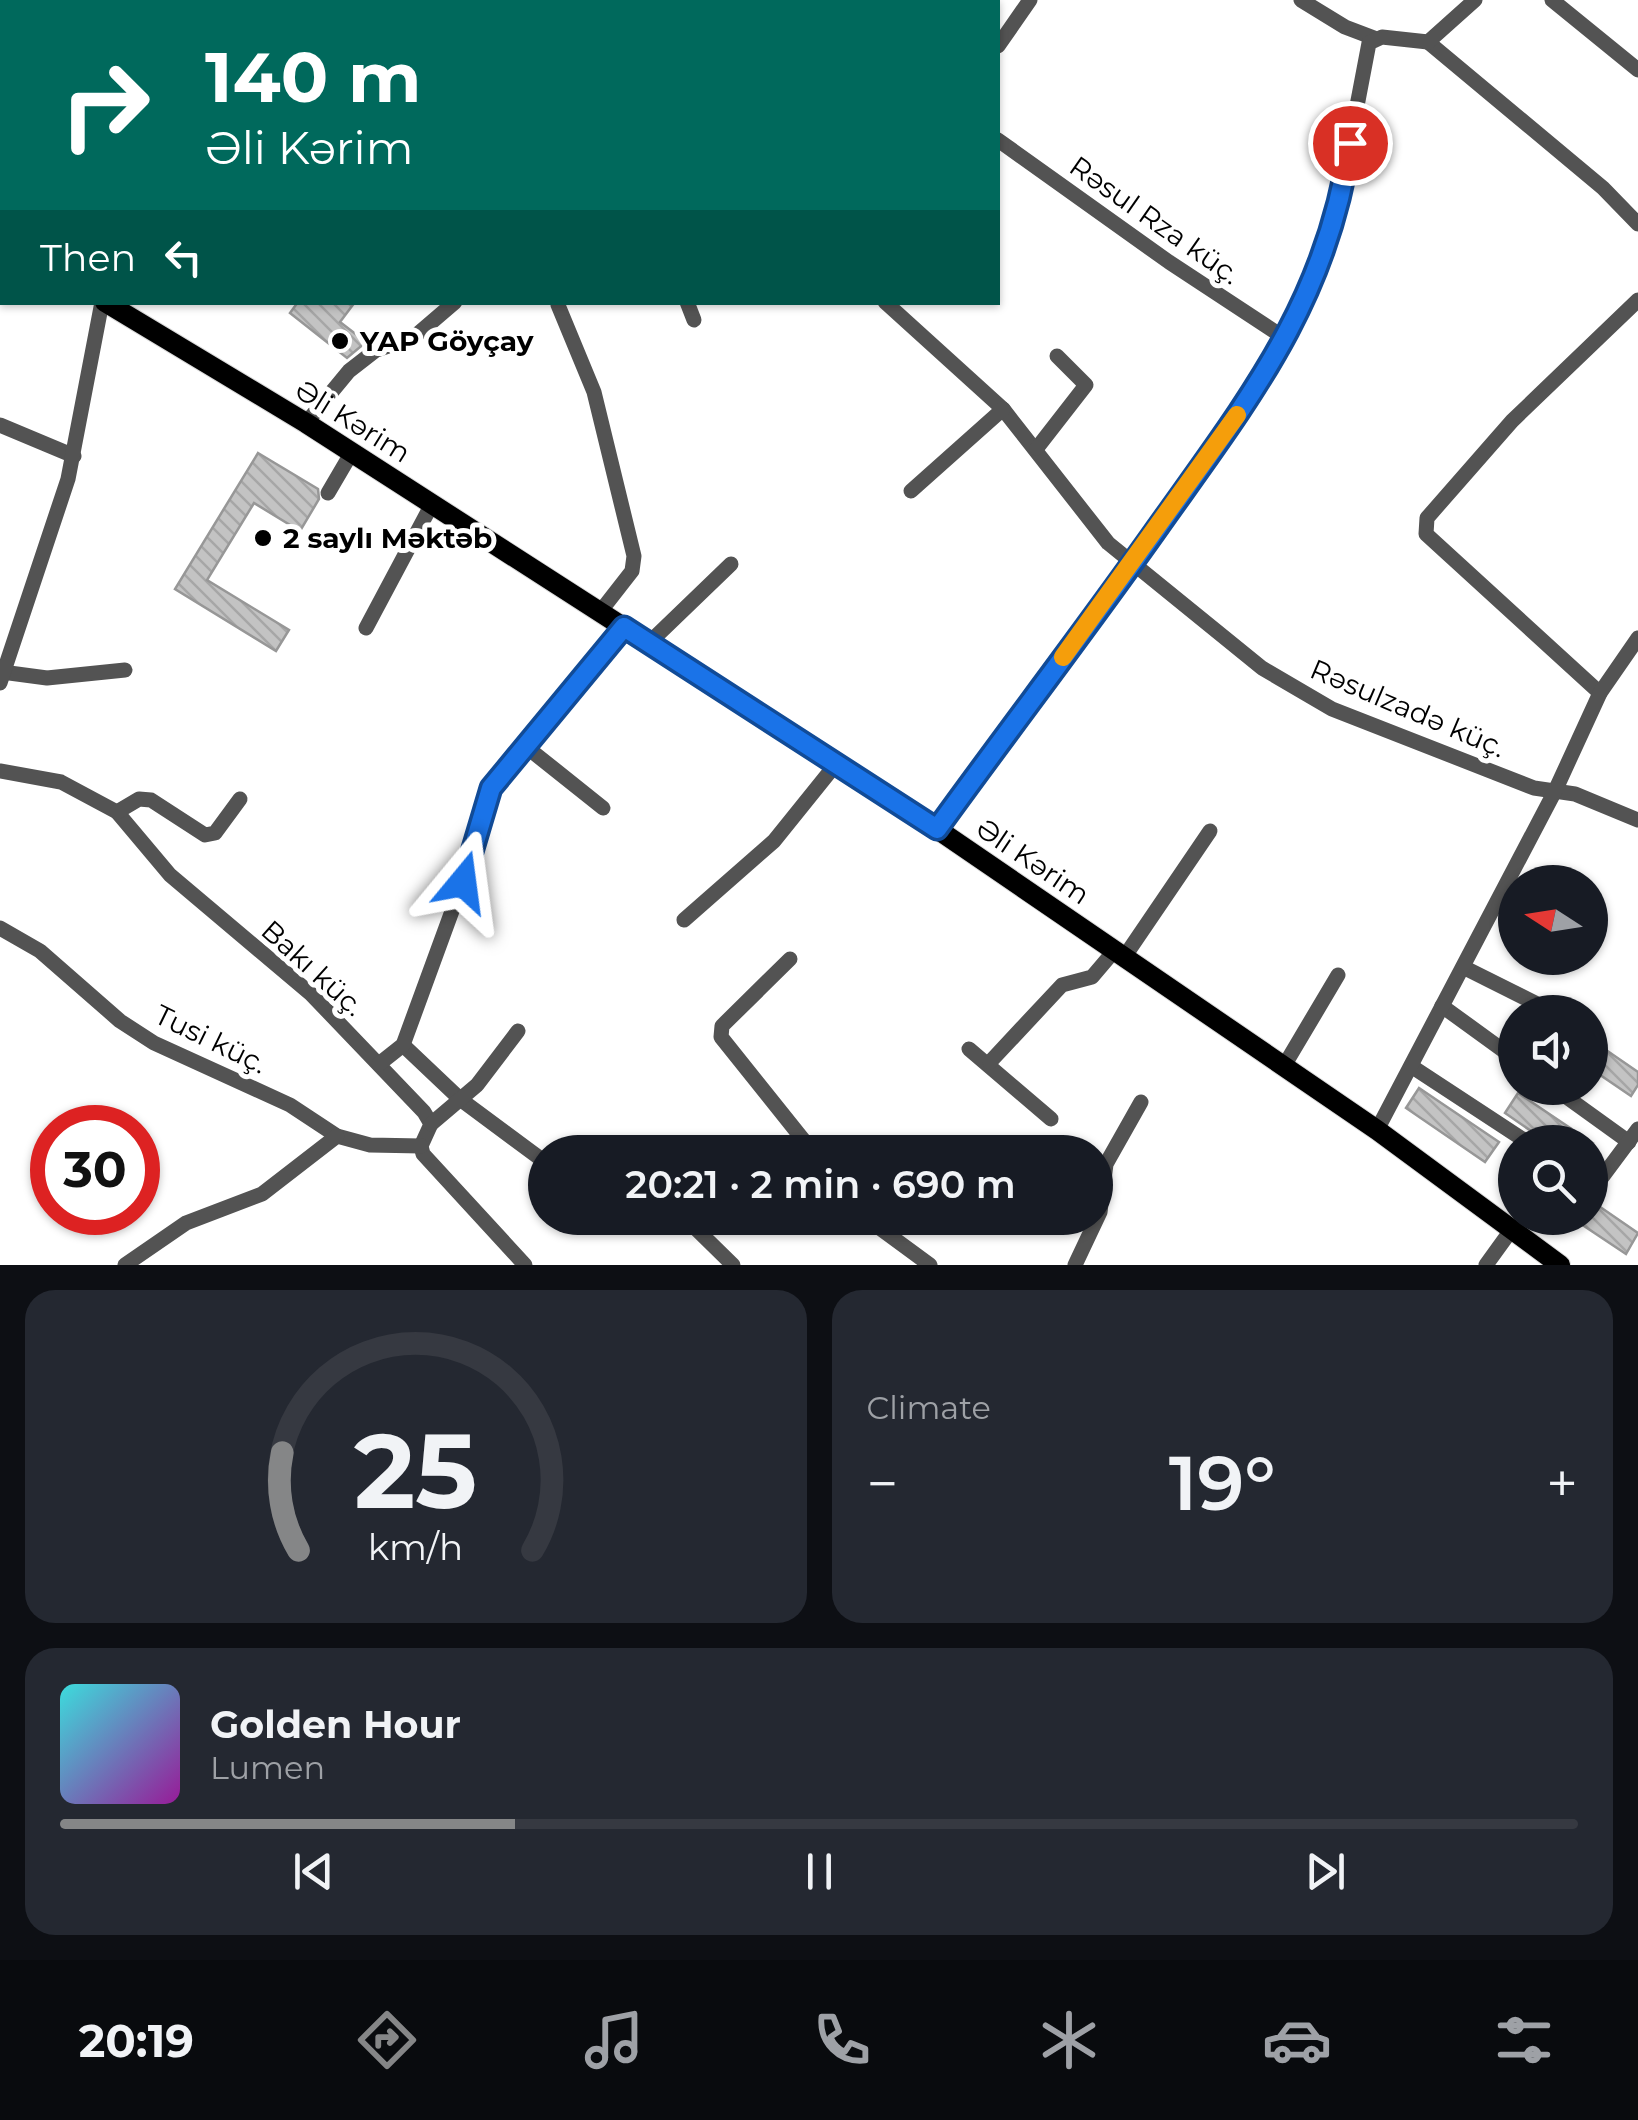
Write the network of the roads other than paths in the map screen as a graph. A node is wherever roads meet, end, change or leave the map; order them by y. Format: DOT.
graph roads {
  1 [pos="1030,0"];
  2 [pos="1302,0"];
  3 [pos="1475,0"];
  4 [pos="1552,0"];
  5 [pos="1374,38"];
  6 [pos="1428,42"];
  7 [pos="1000,43"];
  8 [pos="1638,70"];
  9 [pos="1000,141"];
  10 [pos="1638,224"];
  11 [pos="1638,300"];
  12 [pos="102,305"];
  13 [pos="108,305"];
  14 [pos="452,305"];
  15 [pos="558,305"];
  16 [pos="689,305"];
  17 [pos="888,305"];
  18 [pos="694,320"];
  19 [pos="1286,339"];
  20 [pos="1057,356"];
  21 [pos="1003,409"];
  22 [pos="306,423"];
  23 [pos="0,426"];
  24 [pos="1037,448"];
  25 [pos="352,452"];
  26 [pos="74,456"];
  27 [pos="911,491"];
  28 [pos="328,493"];
  29 [pos="432,504"];
  30 [pos="1132,563"];
  31 [pos="731,564"];
  32 [pos="600,612"];
  33 [pos="624,627"];
  34 [pos="366,628"];
  35 [pos="1638,638"];
  36 [pos="648,643"];
  37 [pos="125,670"];
  38 [pos="1,678"];
  39 [pos="1600,693"];
  40 [pos="524,745"];
  41 [pos="836,764"];
  42 [pos="0,771"];
  43 [pos="1555,791"];
  44 [pos="240,799"];
  45 [pos="603,808"];
  46 [pos="117,812"];
  47 [pos="1638,820"];
  48 [pos="937,829"];
  49 [pos="1210,831"];
  50 [pos="684,920"];
  51 [pos="0,928"];
  52 [pos="1120,953"];
  53 [pos="790,960"];
  54 [pos="1463,967"];
  55 [pos="1338,976"];
  56 [pos="1518,995"];
  57 [pos="1442,1006"];
  58 [pos="518,1030"];
  59 [pos="404,1045"];
  60 [pos="1498,1047"];
  61 [pos="969,1048"];
  62 [pos="990,1062"];
  63 [pos="379,1064"];
  64 [pos="1284,1066"];
  65 [pos="1411,1066"];
  66 [pos="460,1100"];
  67 [pos="1141,1102"];
  68 [pos="1582,1105"];
  69 [pos="1051,1119"];
  70 [pos="431,1124"];
  71 [pos="1502,1125"];
  72 [pos="1378,1130"];
  73 [pos="799,1135"];
  74 [pos="337,1136"];
  75 [pos="1633,1136"];
  76 [pos="422,1146"];
  77 [pos="528,1150"];
  78 [pos="1608,1170"];
  79 [pos="1498,1220"];
  80 [pos="702,1235"];
  81 [pos="889,1235"];
  82 [pos="1508,1235"];
  83 [pos="1519,1235"];
  84 [pos="125,1265"];
  85 [pos="525,1265"];
  86 [pos="732,1265"];
  87 [pos="930,1265"];
  88 [pos="1075,1265"];
  89 [pos="1486,1265"];
  90 [pos="1560,1265"];
  1 -- 7 [label="street"];
  2 -- 5 [label="street"];
  3 -- 6 [label="street"];
  4 -- 8 [label="street"];
  5 -- 6 [label="street"];
  5 -- 19 [label="street"];
  6 -- 10 [label="street"];
  9 -- 19 [label="street, Rəsul Rza küç."];
  11 -- 39 [label="street"];
  12 -- 26 [label="street"];
  13 -- 22 [label="main road, Əli Kərim"];
  14 -- 22 [label="street"];
  15 -- 32 [label="street"];
  16 -- 18 [label="street"];
  17 -- 21 [label="street, Rəsulzadə küç."];
  19 -- 30 [label="street"];
  20 -- 24 [label="street"];
  21 -- 24 [label="street, Rəsulzadə küç."];
  21 -- 27 [label="street"];
  22 -- 25 [label="main road, Əli Kərim"];
  23 -- 26 [label="street"];
  24 -- 30 [label="street, Rəsulzadə küç."];
  25 -- 28 [label="street"];
  25 -- 29 [label="main road, Əli Kərim"];
  26 -- 38 [label="street"];
  29 -- 32 [label="main road, Əli Kərim"];
  29 -- 34 [label="street"];
  30 -- 43 [label="street, Rəsulzadə küç."];
  30 -- 48 [label="street"];
  31 -- 36 [label="street"];
  32 -- 33 [label="main road, Əli Kərim"];
  33 -- 36 [label="main road, Əli Kərim"];
  33 -- 40 [label="street"];
  35 -- 39 [label="street"];
  36 -- 41 [label="main road, Əli Kərim"];
  37 -- 38 [label="street"];
  39 -- 43 [label="street"];
  40 -- 45 [label="street"];
  40 -- 59 [label="street"];
  41 -- 48 [label="main road, Əli Kərim"];
  41 -- 50 [label="street"];
  42 -- 46 [label="street, Bakı küç."];
  43 -- 47 [label="street, Rəsulzadə küç."];
  43 -- 54 [label="street"];
  44 -- 46 [label="street"];
  46 -- 63 [label="street, Bakı küç."];
  48 -- 52 [label="main road, Əli Kərim"];
  49 -- 52 [label="street"];
  51 -- 74 [label="street, Tusi küç."];
  52 -- 62 [label="street"];
  52 -- 64 [label="main road, Əli Kərim"];
  53 -- 73 [label="street"];
  54 -- 56 [label="street"];
  54 -- 57 [label="street"];
  55 -- 64 [label="street"];
  57 -- 60 [label="street"];
  57 -- 65 [label="street"];
  58 -- 66 [label="street"];
  59 -- 63 [label="street"];
  59 -- 66 [label="street"];
  61 -- 62 [label="street"];
  62 -- 69 [label="street"];
  63 -- 70 [label="street, Bakı küç."];
  64 -- 72 [label="main road, Əli Kərim"];
  65 -- 71 [label="street"];
  65 -- 72 [label="street"];
  66 -- 70 [label="street"];
  66 -- 77 [label="street"];
  67 -- 88 [label="street"];
  68 -- 75 [label="street"];
  70 -- 76 [label="street"];
  72 -- 79 [label="main road, Əli Kərim"];
  74 -- 76 [label="street, Tusi küç."];
  74 -- 84 [label="street"];
  75 -- 78 [label="street"];
  76 -- 85 [label="street"];
  80 -- 86 [label="street"];
  81 -- 87 [label="street"];
  82 -- 89 [label="street"];
  83 -- 90 [label="main road, Əli Kərim"];
}
